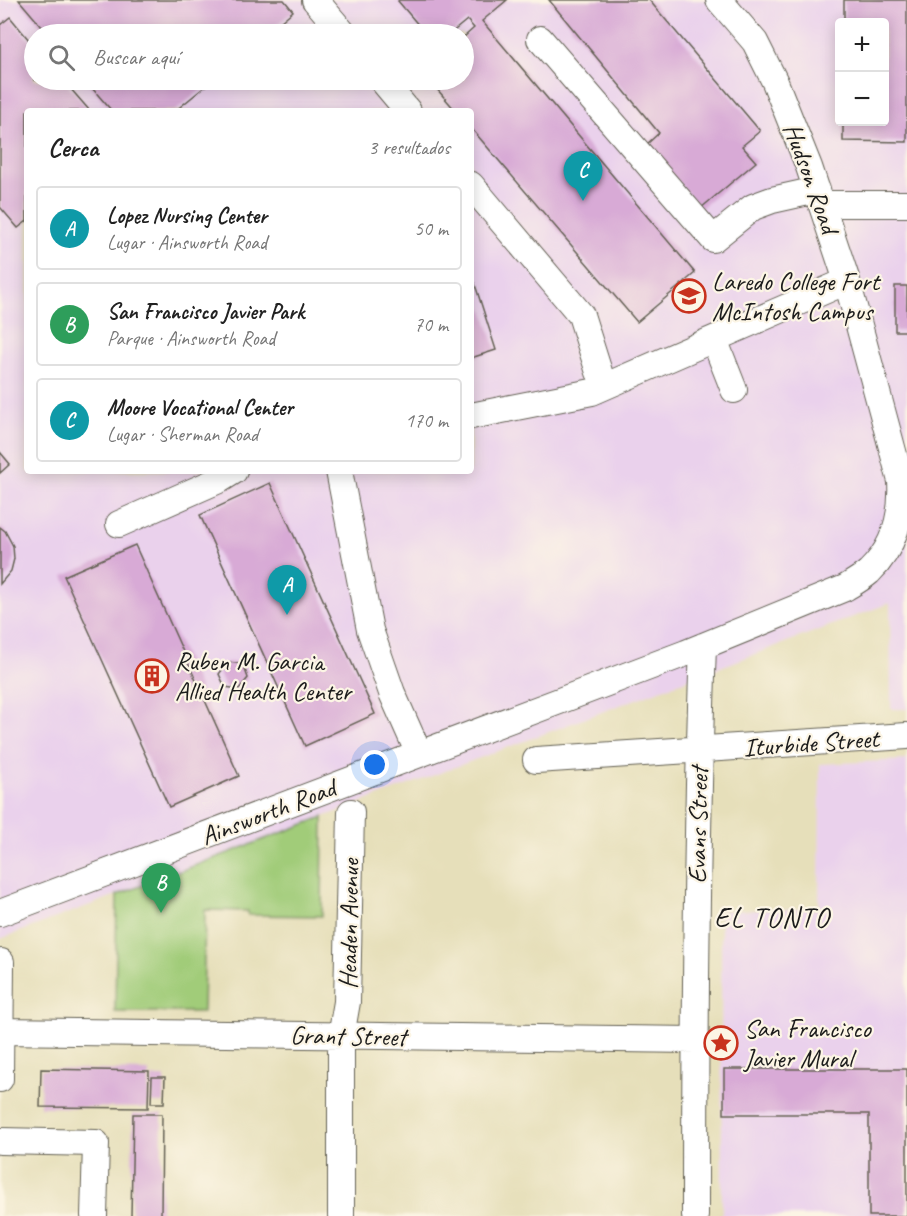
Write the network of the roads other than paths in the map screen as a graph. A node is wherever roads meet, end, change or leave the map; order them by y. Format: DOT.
graph roads {
  1 [pos="315,0"];
  2 [pos="719,0"];
  3 [pos="335,24"];
  4 [pos="540,39"];
  5 [pos="390,90"];
  6 [pos="405,108"];
  7 [pos="474,189"];
  8 [pos="820,197"];
  9 [pos="907,204"];
  10 [pos="847,281"];
  11 [pos="714,339"];
  12 [pos="598,372"];
  13 [pos="735,390"];
  14 [pos="474,415"];
  15 [pos="229,474"];
  16 [pos="340,474"];
  17 [pos="119,524"];
  18 [pos="703,646"];
  19 [pos="907,736"];
  20 [pos="699,751"];
  21 [pos="419,754"];
  22 [pos="536,760"];
  23 [pos="351,812"];
  24 [pos="0,913"];
  25 [pos="1,962"];
  26 [pos="341,1036"];
  27 [pos="695,1040"];
  28 [pos="1,1041"];
  29 [pos="0,1079"];
  30 [pos="0,1141"];
  31 [pos="94,1216"];
  32 [pos="341,1216"];
  33 [pos="695,1216"];
  1 -- 3 [label="street"];
  2 -- 8 [label="street, Hudson Road"];
  4 -- 8 [label="street"];
  5 -- 6 [label="street"];
  7 -- 12 [label="street"];
  8 -- 9 [label="street"];
  8 -- 10 [label="street, Hudson Road"];
  10 -- 11 [label="street"];
  10 -- 18 [label="street, Hudson Road"];
  11 -- 13 [label="street"];
  11 -- 14 [label="street"];
  15 -- 17 [label="street"];
  16 -- 21 [label="street"];
  18 -- 20 [label="street, Evans Street"];
  18 -- 21 [label="street, Ainsworth Road"];
  19 -- 20 [label="street, Iturbide Street"];
  20 -- 22 [label="street, Iturbide Street"];
  20 -- 27 [label="street, Evans Street"];
  21 -- 24 [label="street, Ainsworth Road"];
  23 -- 26 [label="street, Headen Avenue"];
  25 -- 28 [label="street"];
  26 -- 27 [label="street, Grant Street"];
  26 -- 28 [label="street, Grant Street"];
  26 -- 32 [label="street, Headen Avenue"];
  27 -- 33 [label="street, Evans Street"];
  28 -- 29 [label="street"];
  30 -- 31 [label="street"];
}
